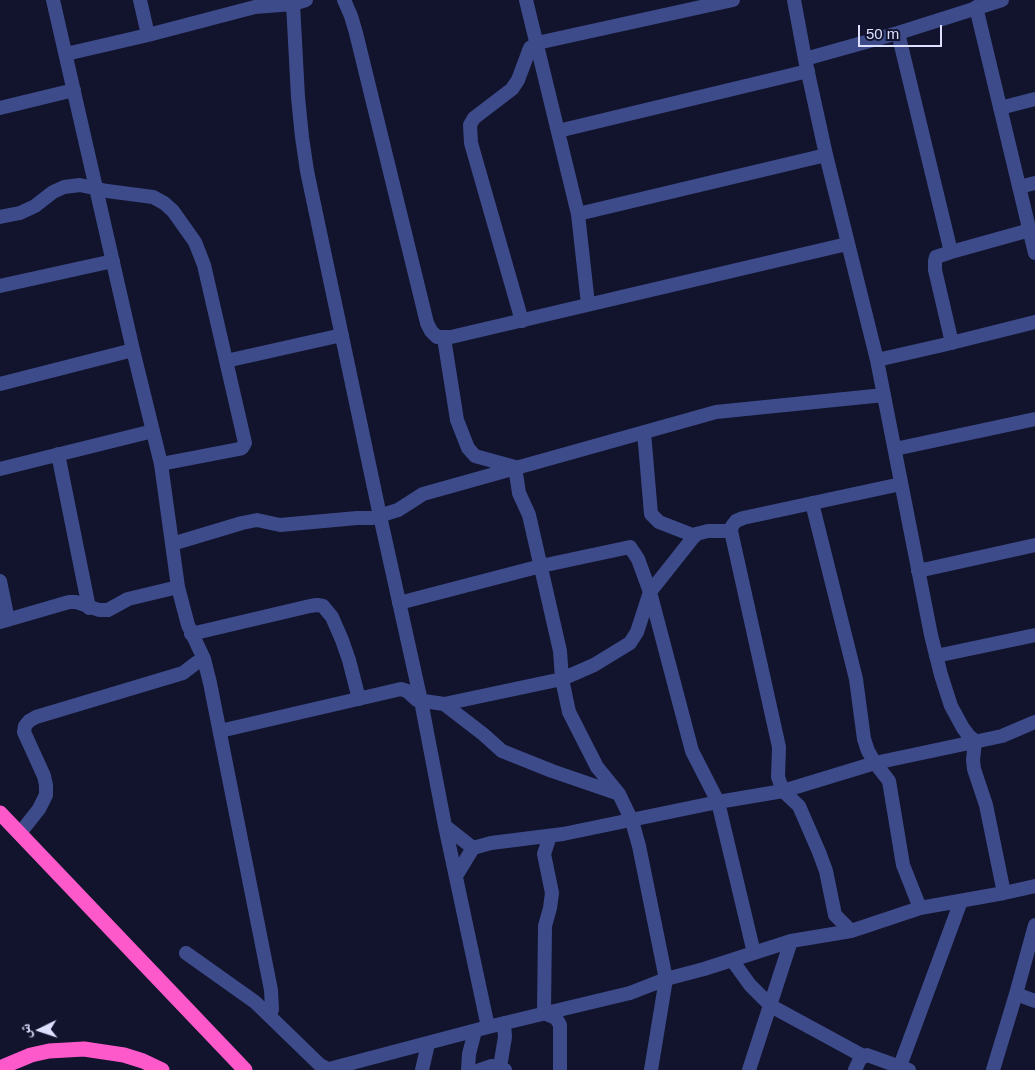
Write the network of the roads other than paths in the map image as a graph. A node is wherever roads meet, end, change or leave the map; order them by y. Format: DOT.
graph roads {
  1 [pos="53,0"];
  2 [pos="140,0"];
  3 [pos="344,0"];
  4 [pos="526,0"];
  5 [pos="733,0"];
  6 [pos="794,0"];
  7 [pos="1002,0"];
  8 [pos="299,2"];
  9 [pos="250,3"];
  10 [pos="976,7"];
  11 [pos="898,33"];
  12 [pos="148,36"];
  13 [pos="537,43"];
  14 [pos="66,54"];
  15 [pos="807,65"];
  16 [pos="74,90"];
  17 [pos="1035,99"];
  18 [pos="0,108"];
  19 [pos="1000,108"];
  20 [pos="558,131"];
  21 [pos="826,154"];
  22 [pos="1035,183"];
  23 [pos="1019,187"];
  24 [pos="97,188"];
  25 [pos="578,214"];
  26 [pos="0,217"];
  27 [pos="1030,230"];
  28 [pos="848,244"];
  29 [pos="950,252"];
  30 [pos="1035,253"];
  31 [pos="113,261"];
  32 [pos="0,286"];
  33 [pos="588,304"];
  34 [pos="522,321"];
  35 [pos="1035,322"];
  36 [pos="342,335"];
  37 [pos="444,338"];
  38 [pos="952,343"];
  39 [pos="133,350"];
  40 [pos="876,360"];
  41 [pos="226,361"];
  42 [pos="0,384"];
  43 [pos="884,395"];
  44 [pos="1035,419"];
  45 [pos="153,431"];
  46 [pos="644,432"];
  47 [pos="895,449"];
  48 [pos="58,454"];
  49 [pos="161,464"];
  50 [pos="515,467"];
  51 [pos="0,469"];
  52 [pos="901,484"];
  53 [pos="812,503"];
  54 [pos="380,516"];
  55 [pos="732,532"];
  56 [pos="695,536"];
  57 [pos="172,544"];
  58 [pos="1035,545"];
  59 [pos="541,566"];
  60 [pos="918,571"];
  61 [pos="0,581"];
  62 [pos="178,587"];
  63 [pos="650,592"];
  64 [pos="399,603"];
  65 [pos="89,608"];
  66 [pos="4,621"];
  67 [pos="191,634"];
  68 [pos="1035,635"];
  69 [pos="936,656"];
  70 [pos="204,659"];
  71 [pos="562,679"];
  72 [pos="359,699"];
  73 [pos="421,701"];
  74 [pos="444,704"];
  75 [pos="1035,722"];
  76 [pos="220,731"];
  77 [pos="975,741"];
  78 [pos="875,763"];
  79 [pos="783,790"];
  80 [pos="619,794"];
  81 [pos="718,802"];
  82 [pos="0,813"];
  83 [pos="632,820"];
  84 [pos="445,826"];
  85 [pos="20,833"];
  86 [pos="550,836"];
  87 [pos="473,848"];
  88 [pos="456,876"];
  89 [pos="1035,886"];
  90 [pos="1004,893"];
  91 [pos="961,901"];
  92 [pos="920,908"];
  93 [pos="1035,925"];
  94 [pos="851,931"];
  95 [pos="791,941"];
  96 [pos="186,953"];
  97 [pos="754,953"];
  98 [pos="732,960"];
  99 [pos="666,979"];
  100 [pos="1016,994"];
  101 [pos="1035,1001"];
  102 [pos="771,1006"];
  103 [pos="544,1013"];
  104 [pos="270,1016"];
  105 [pos="504,1023"];
  106 [pos="481,1029"];
  107 [pos="428,1044"];
  108 [pos="863,1056"];
  109 [pos="0,1068"];
  110 [pos="905,1068"];
  111 [pos="329,1069"];
  112 [pos="502,1069"];
  113 [pos="162,1070"];
  114 [pos="245,1070"];
  115 [pos="422,1070"];
  116 [pos="468,1070"];
  117 [pos="480,1070"];
  118 [pos="560,1070"];
  119 [pos="650,1070"];
  120 [pos="750,1070"];
  121 [pos="855,1070"];
  122 [pos="993,1070"];
  1 -- 14 [label="street"];
  2 -- 12 [label="street"];
  3 -- 37 [label="street"];
  4 -- 13 [label="street"];
  5 -- 13 [label="street"];
  6 -- 15 [label="street"];
  7 -- 10 [label="street"];
  8 -- 9 [label="street"];
  8 -- 36 [label="street"];
  9 -- 12 [label="street"];
  10 -- 11 [label="street"];
  10 -- 19 [label="street"];
  11 -- 15 [label="street"];
  11 -- 29 [label="street"];
  12 -- 14 [label="street"];
  13 -- 20 [label="street"];
  13 -- 34 [label="street"];
  14 -- 16 [label="street"];
  15 -- 20 [label="street"];
  15 -- 21 [label="street"];
  16 -- 18 [label="street"];
  16 -- 24 [label="street"];
  17 -- 19 [label="street"];
  19 -- 23 [label="street"];
  20 -- 25 [label="street"];
  21 -- 25 [label="street"];
  21 -- 28 [label="street"];
  22 -- 23 [label="street"];
  23 -- 27 [label="street"];
  24 -- 26 [label="street"];
  24 -- 31 [label="street"];
  24 -- 41 [label="street"];
  25 -- 33 [label="street"];
  27 -- 29 [label="street"];
  27 -- 30 [label="street"];
  28 -- 33 [label="street"];
  28 -- 40 [label="street"];
  29 -- 38 [label="street"];
  31 -- 32 [label="street"];
  31 -- 39 [label="street"];
  33 -- 34 [label="street"];
  34 -- 37 [label="street"];
  35 -- 38 [label="street"];
  36 -- 41 [label="street"];
  36 -- 54 [label="street"];
  37 -- 50 [label="street"];
  38 -- 40 [label="street"];
  39 -- 42 [label="street"];
  39 -- 45 [label="street"];
  40 -- 43 [label="street"];
  41 -- 49 [label="street"];
  43 -- 46 [label="street"];
  43 -- 47 [label="street"];
  44 -- 47 [label="street"];
  45 -- 48 [label="street"];
  45 -- 49 [label="street"];
  46 -- 50 [label="street"];
  46 -- 56 [label="street"];
  47 -- 52 [label="street"];
  48 -- 51 [label="street"];
  48 -- 65 [label="street"];
  49 -- 57 [label="street"];
  50 -- 54 [label="street"];
  50 -- 59 [label="street"];
  52 -- 53 [label="street"];
  52 -- 60 [label="street"];
  53 -- 55 [label="street"];
  53 -- 78 [label="street"];
  54 -- 57 [label="street"];
  54 -- 64 [label="street"];
  55 -- 56 [label="street"];
  55 -- 79 [label="street"];
  56 -- 63 [label="street"];
  57 -- 62 [label="street"];
  58 -- 60 [label="street"];
  59 -- 63 [label="street"];
  59 -- 64 [label="street"];
  59 -- 71 [label="street"];
  60 -- 69 [label="street"];
  61 -- 66 [label="street"];
  62 -- 65 [label="street"];
  62 -- 67 [label="street"];
  63 -- 71 [label="street"];
  63 -- 81 [label="street"];
  64 -- 73 [label="street"];
  65 -- 66 [label="street"];
  67 -- 70 [label="street"];
  67 -- 72 [label="street"];
  68 -- 69 [label="street"];
  69 -- 77 [label="street"];
  70 -- 76 [label="street"];
  70 -- 85 [label="street"];
  71 -- 74 [label="street"];
  71 -- 80 [label="street"];
  72 -- 73 [label="street"];
  72 -- 76 [label="street"];
  73 -- 74 [label="street"];
  73 -- 84 [label="street"];
  74 -- 80 [label="street"];
  75 -- 77 [label="street"];
  76 -- 104 [label="street"];
  77 -- 78 [label="street"];
  77 -- 90 [label="street"];
  78 -- 79 [label="street"];
  78 -- 92 [label="street"];
  79 -- 81 [label="street"];
  79 -- 94 [label="street"];
  80 -- 83 [label="street"];
  81 -- 83 [label="street"];
  81 -- 97 [label="street"];
  82 -- 85 [label="highway"];
  83 -- 86 [label="street"];
  83 -- 99 [label="street"];
  84 -- 87 [label="street"];
  84 -- 88 [label="street"];
  85 -- 114 [label="highway"];
  86 -- 87 [label="street"];
  86 -- 103 [label="street"];
  87 -- 88 [label="street"];
  88 -- 106 [label="street"];
  89 -- 90 [label="street"];
  90 -- 91 [label="street"];
  91 -- 92 [label="street"];
  91 -- 110 [label="street"];
  92 -- 94 [label="street"];
  93 -- 100 [label="street"];
  94 -- 95 [label="street"];
  95 -- 97 [label="street"];
  95 -- 102 [label="street"];
  96 -- 104 [label="street"];
  97 -- 98 [label="street"];
  98 -- 99 [label="street"];
  98 -- 102 [label="street"];
  99 -- 103 [label="street"];
  99 -- 119 [label="street"];
  100 -- 101 [label="street"];
  100 -- 122 [label="street"];
  102 -- 108 [label="street"];
  102 -- 120 [label="street"];
  103 -- 105 [label="street"];
  103 -- 118 [label="street"];
  104 -- 111 [label="street"];
  105 -- 106 [label="street"];
  105 -- 112 [label="street"];
  106 -- 107 [label="street"];
  106 -- 116 [label="street"];
  107 -- 111 [label="street"];
  107 -- 115 [label="street"];
  108 -- 110 [label="street"];
  108 -- 121 [label="street"];
  109 -- 113 [label="highway"];
  112 -- 117 [label="street"];
}
